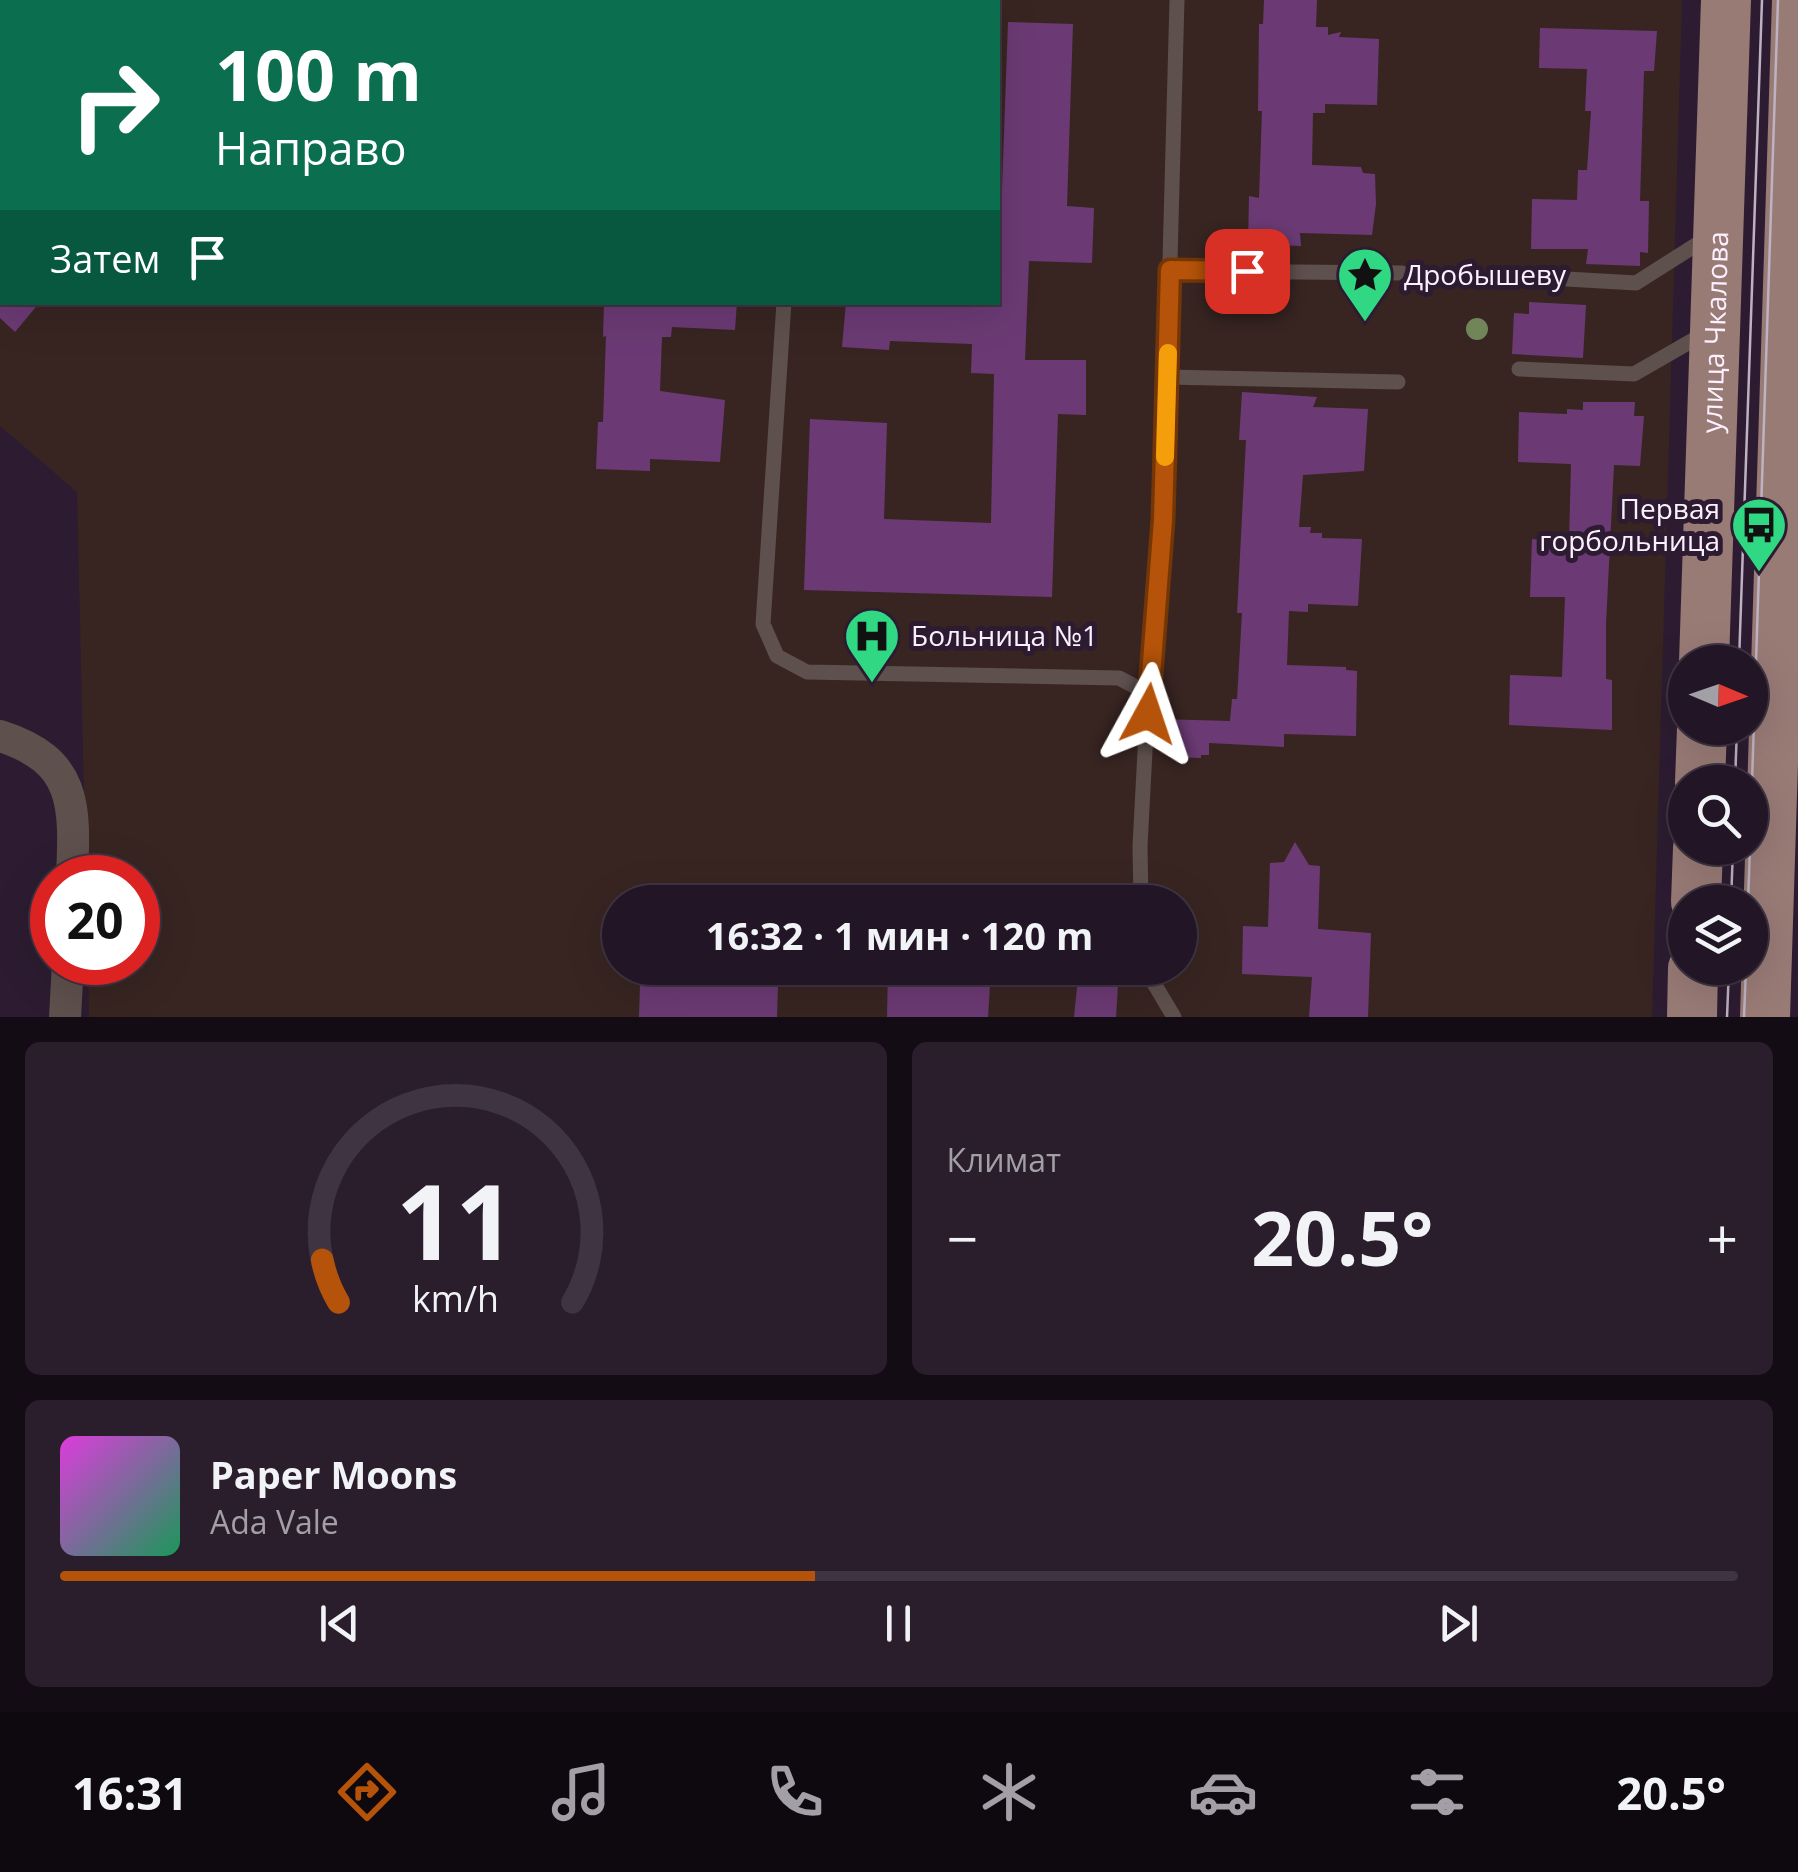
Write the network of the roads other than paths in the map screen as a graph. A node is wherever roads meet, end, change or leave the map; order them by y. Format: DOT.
graph roads {
  1 [pos="1177,0"];
  2 [pos="1726,0"];
  3 [pos="1797,0"];
  4 [pos="1718,231"];
  5 [pos="1170,270"];
  6 [pos="1402,273"];
  7 [pos="1532,278"];
  8 [pos="784,305"];
  9 [pos="1715,328"];
  10 [pos="1519,370"];
  11 [pos="1167,377"];
  12 [pos="1398,382"];
  13 [pos="1790,494"];
  14 [pos="1705,645"];
  15 [pos="1148,714"];
  16 [pos="0,736"];
  17 [pos="1786,801"];
  18 [pos="73,855"];
  19 [pos="1141,885"];
  20 [pos="67,985"];
  21 [pos="1155,985"];
  22 [pos="1693,985"];
  23 [pos="65,1017"];
  24 [pos="1174,1017"];
  25 [pos="1692,1017"];
  26 [pos="1766,1017"];
  1 -- 5 [label="lane"];
  2 -- 4 [label="main road, улица Чкалова"];
  3 -- 13 [label="main road"];
  4 -- 7 [label="lane"];
  4 -- 9 [label="main road, улица Чкалова"];
  5 -- 6 [label="lane"];
  5 -- 11 [label="lane"];
  8 -- 15 [label="lane"];
  9 -- 10 [label="lane"];
  9 -- 14 [label="main road, улица Чкалова"];
  11 -- 12 [label="lane"];
  11 -- 15 [label="lane"];
  13 -- 17 [label="main road"];
  15 -- 19 [label="lane"];
  16 -- 18 [label="street"];
  17 -- 26 [label="main road"];
  20 -- 23 [label="street"];
  21 -- 24 [label="lane"];
  22 -- 25 [label="main road"];
}
